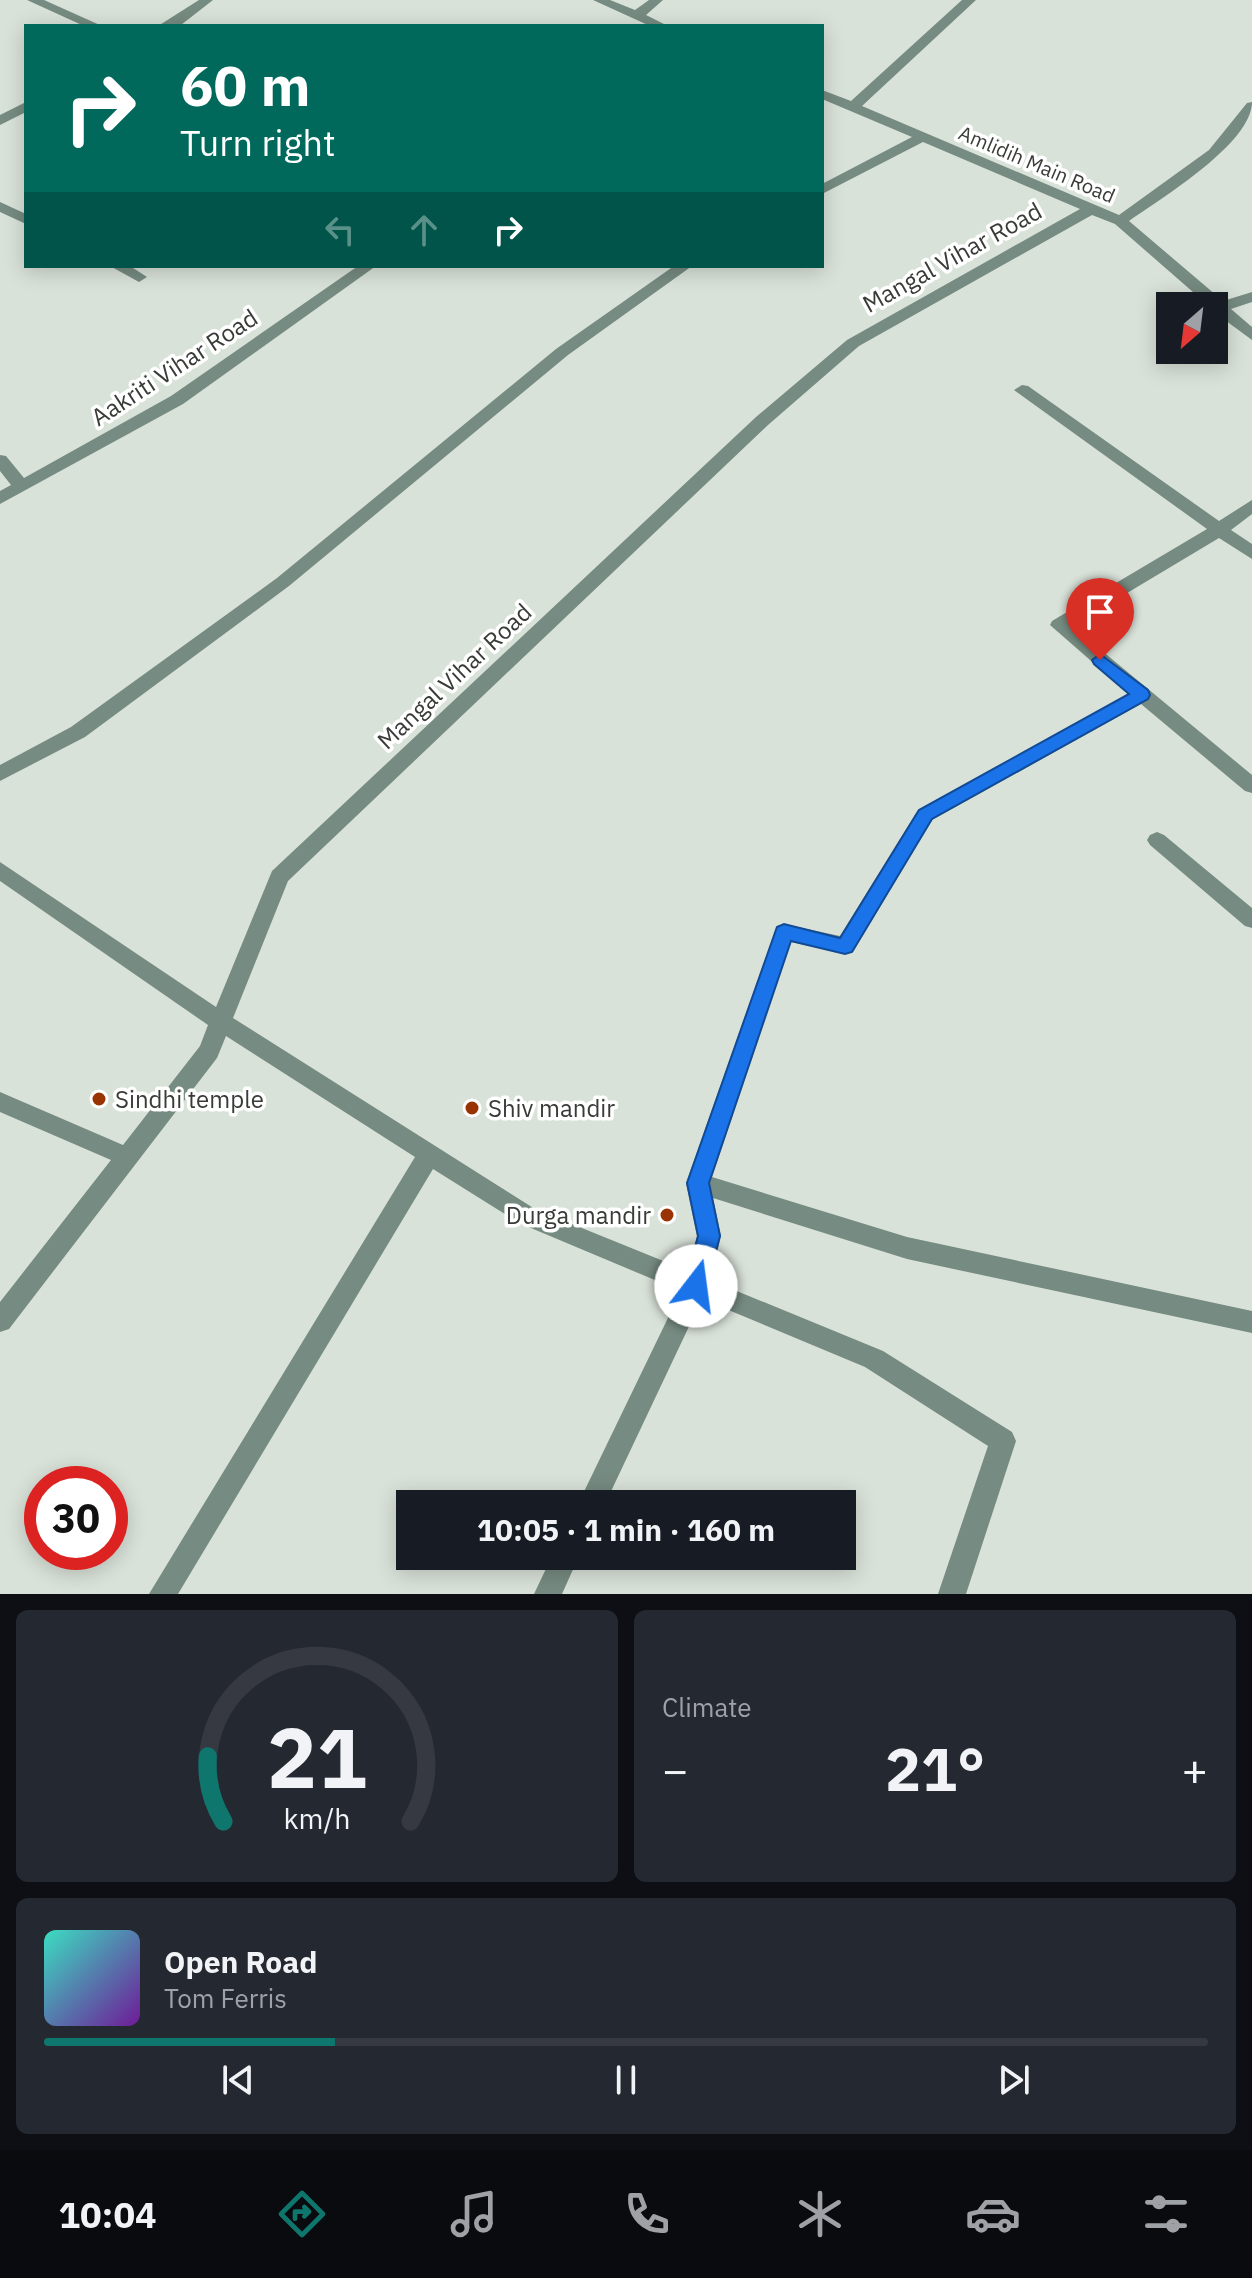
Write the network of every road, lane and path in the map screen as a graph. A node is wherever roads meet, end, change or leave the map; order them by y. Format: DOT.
graph roads {
  1 [pos="33,0"];
  2 [pos="207,0"];
  3 [pos="599,0"];
  4 [pos="657,0"];
  5 [pos="970,0"];
  6 [pos="636,16"];
  7 [pos="90,24"];
  8 [pos="176,24"];
  9 [pos="656,24"];
  10 [pos="824,95"];
  11 [pos="1252,106"];
  12 [pos="24,107"];
  13 [pos="853,107"];
  14 [pos="0,121"];
  15 [pos="923,137"];
  16 [pos="824,189"];
  17 [pos="0,206"];
  18 [pos="1093,208"];
  19 [pos="24,219"];
  20 [pos="1120,221"];
  21 [pos="122,268"];
  22 [pos="365,268"];
  23 [pos="681,268"];
  24 [pos="139,277"];
  25 [pos="1200,292"];
  26 [pos="1252,297"];
  27 [pos="1228,305"];
  28 [pos="1228,316"];
  29 [pos="1252,335"];
  30 [pos="1022,390"];
  31 [pos="0,460"];
  32 [pos="22,487"];
  33 [pos="0,498"];
  34 [pos="1252,506"];
  35 [pos="1219,530"];
  36 [pos="1252,553"];
  37 [pos="1142,695"];
  38 [pos="0,774"];
  39 [pos="1252,786"];
  40 [pos="1157,840"];
  41 [pos="1,876"];
  42 [pos="1252,920"];
  43 [pos="221,1022"];
  44 [pos="0,1102"];
  45 [pos="429,1154"];
  46 [pos="127,1157"];
  47 [pos="698,1183"];
  48 [pos="696,1286"];
  49 [pos="0,1321"];
  50 [pos="1252,1322"];
  51 [pos="598,1490"];
  52 [pos="559,1570"];
  53 [pos="163,1594"];
  54 [pos="548,1594"];
  55 [pos="952,1594"];
  1 -- 7 [label="street"];
  2 -- 8 [label="street"];
  3 -- 6 [label="street"];
  4 -- 6 [label="street"];
  5 -- 13 [label="street"];
  6 -- 9 [label="street"];
  10 -- 13 [label="street, Amlidih Main Road"];
  11 -- 20 [label="street"];
  12 -- 14 [label="street"];
  13 -- 15 [label="street, Amlidih Main Road"];
  15 -- 16 [label="street"];
  15 -- 18 [label="street, Amlidih Main Road"];
  17 -- 19 [label="street"];
  18 -- 20 [label="street, Amlidih Main Road"];
  18 -- 43 [label="street, Mangal Vihar Road"];
  20 -- 25 [label="street, Amlidih Main Road"];
  21 -- 24 [label="street"];
  22 -- 32 [label="street, Aakriti Vihar Road"];
  23 -- 38 [label="street"];
  26 -- 27 [label="street"];
  28 -- 29 [label="street, Amlidih Main Road"];
  30 -- 35 [label="street"];
  31 -- 32 [label="street"];
  32 -- 33 [label="street, Aakriti Vihar Road"];
  34 -- 35 [label="street"];
  35 -- 36 [label="street"];
  35 -- 37 [label="street"];
  37 -- 39 [label="street"];
  37 -- 47 [label="street"];
  40 -- 42 [label="street"];
  41 -- 43 [label="street"];
  43 -- 45 [label="street"];
  43 -- 46 [label="street, Mangal Vihar Road"];
  44 -- 46 [label="street"];
  45 -- 48 [label="street"];
  45 -- 53 [label="street"];
  46 -- 49 [label="street, Mangal Vihar Road"];
  47 -- 48 [label="street"];
  47 -- 50 [label="street"];
  48 -- 51 [label="street"];
  48 -- 55 [label="street"];
  52 -- 54 [label="street"];
}
